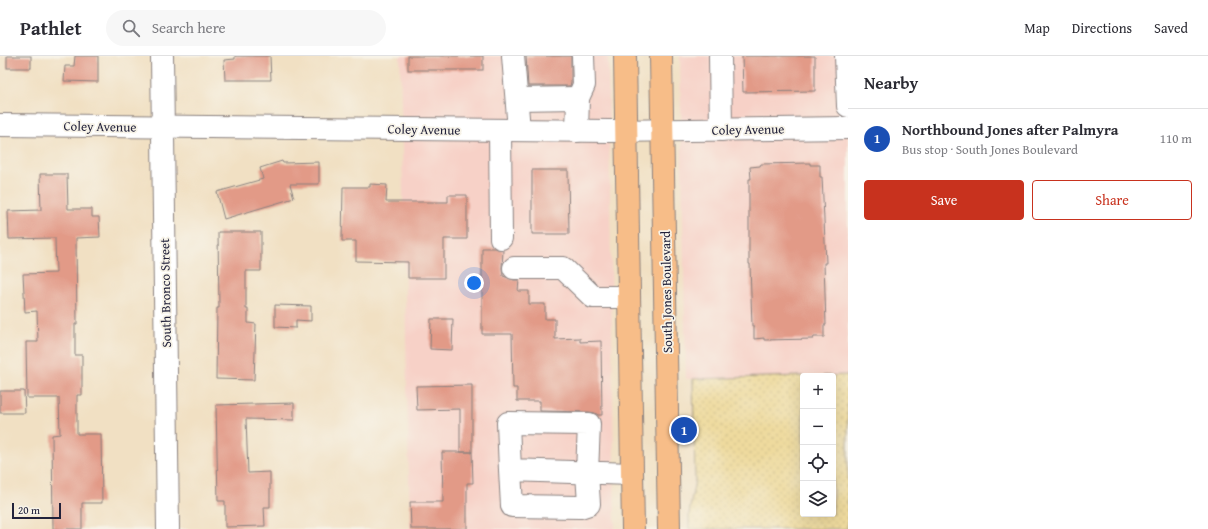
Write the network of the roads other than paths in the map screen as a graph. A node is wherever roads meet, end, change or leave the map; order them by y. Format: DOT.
graph roads {
  1 [pos="162,56"];
  2 [pos="513,56"];
  3 [pos="583,56"];
  4 [pos="625,56"];
  5 [pos="661,56"];
  6 [pos="720,56"];
  7 [pos="846,56"];
  8 [pos="578,98"];
  9 [pos="517,99"];
  10 [pos="848,106"];
  11 [pos="0,125"];
  12 [pos="162,127"];
  13 [pos="848,128"];
  14 [pos="509,130"];
  15 [pos="721,130"];
  16 [pos="577,131"];
  17 [pos="626,131"];
  18 [pos="662,131"];
  19 [pos="501,238"];
  20 [pos="514,268"];
  21 [pos="629,297"];
  22 [pos="510,470"];
  23 [pos="587,473"];
  24 [pos="632,474"];
  25 [pos="168,529"];
  26 [pos="633,529"];
  27 [pos="669,529"];
  1 -- 12 [label="street, South Bronco Street"];
  2 -- 9 [label="street"];
  3 -- 8 [label="street"];
  4 -- 17 [label="main road"];
  5 -- 18 [label="main road, South Jones Boulevard"];
  6 -- 15 [label="street"];
  7 -- 10 [label="street"];
  8 -- 9 [label="street"];
  8 -- 16 [label="street"];
  9 -- 14 [label="street"];
  11 -- 12 [label="street, Coley Avenue"];
  12 -- 14 [label="street, Coley Avenue"];
  12 -- 25 [label="street, South Bronco Street"];
  13 -- 15 [label="street, Coley Avenue"];
  14 -- 16 [label="street, Coley Avenue"];
  14 -- 19 [label="street"];
  15 -- 18 [label="street, Coley Avenue"];
  16 -- 17 [label="street, Coley Avenue"];
  17 -- 18 [label="street, Coley Avenue"];
  17 -- 21 [label="main road"];
  18 -- 27 [label="main road, South Jones Boulevard"];
  20 -- 21 [label="street"];
  21 -- 24 [label="main road"];
  22 -- 23 [label="street"];
  22 -- 23 [label="street"];
  22 -- 23 [label="street"];
  23 -- 24 [label="street"];
  24 -- 26 [label="main road"];
}
